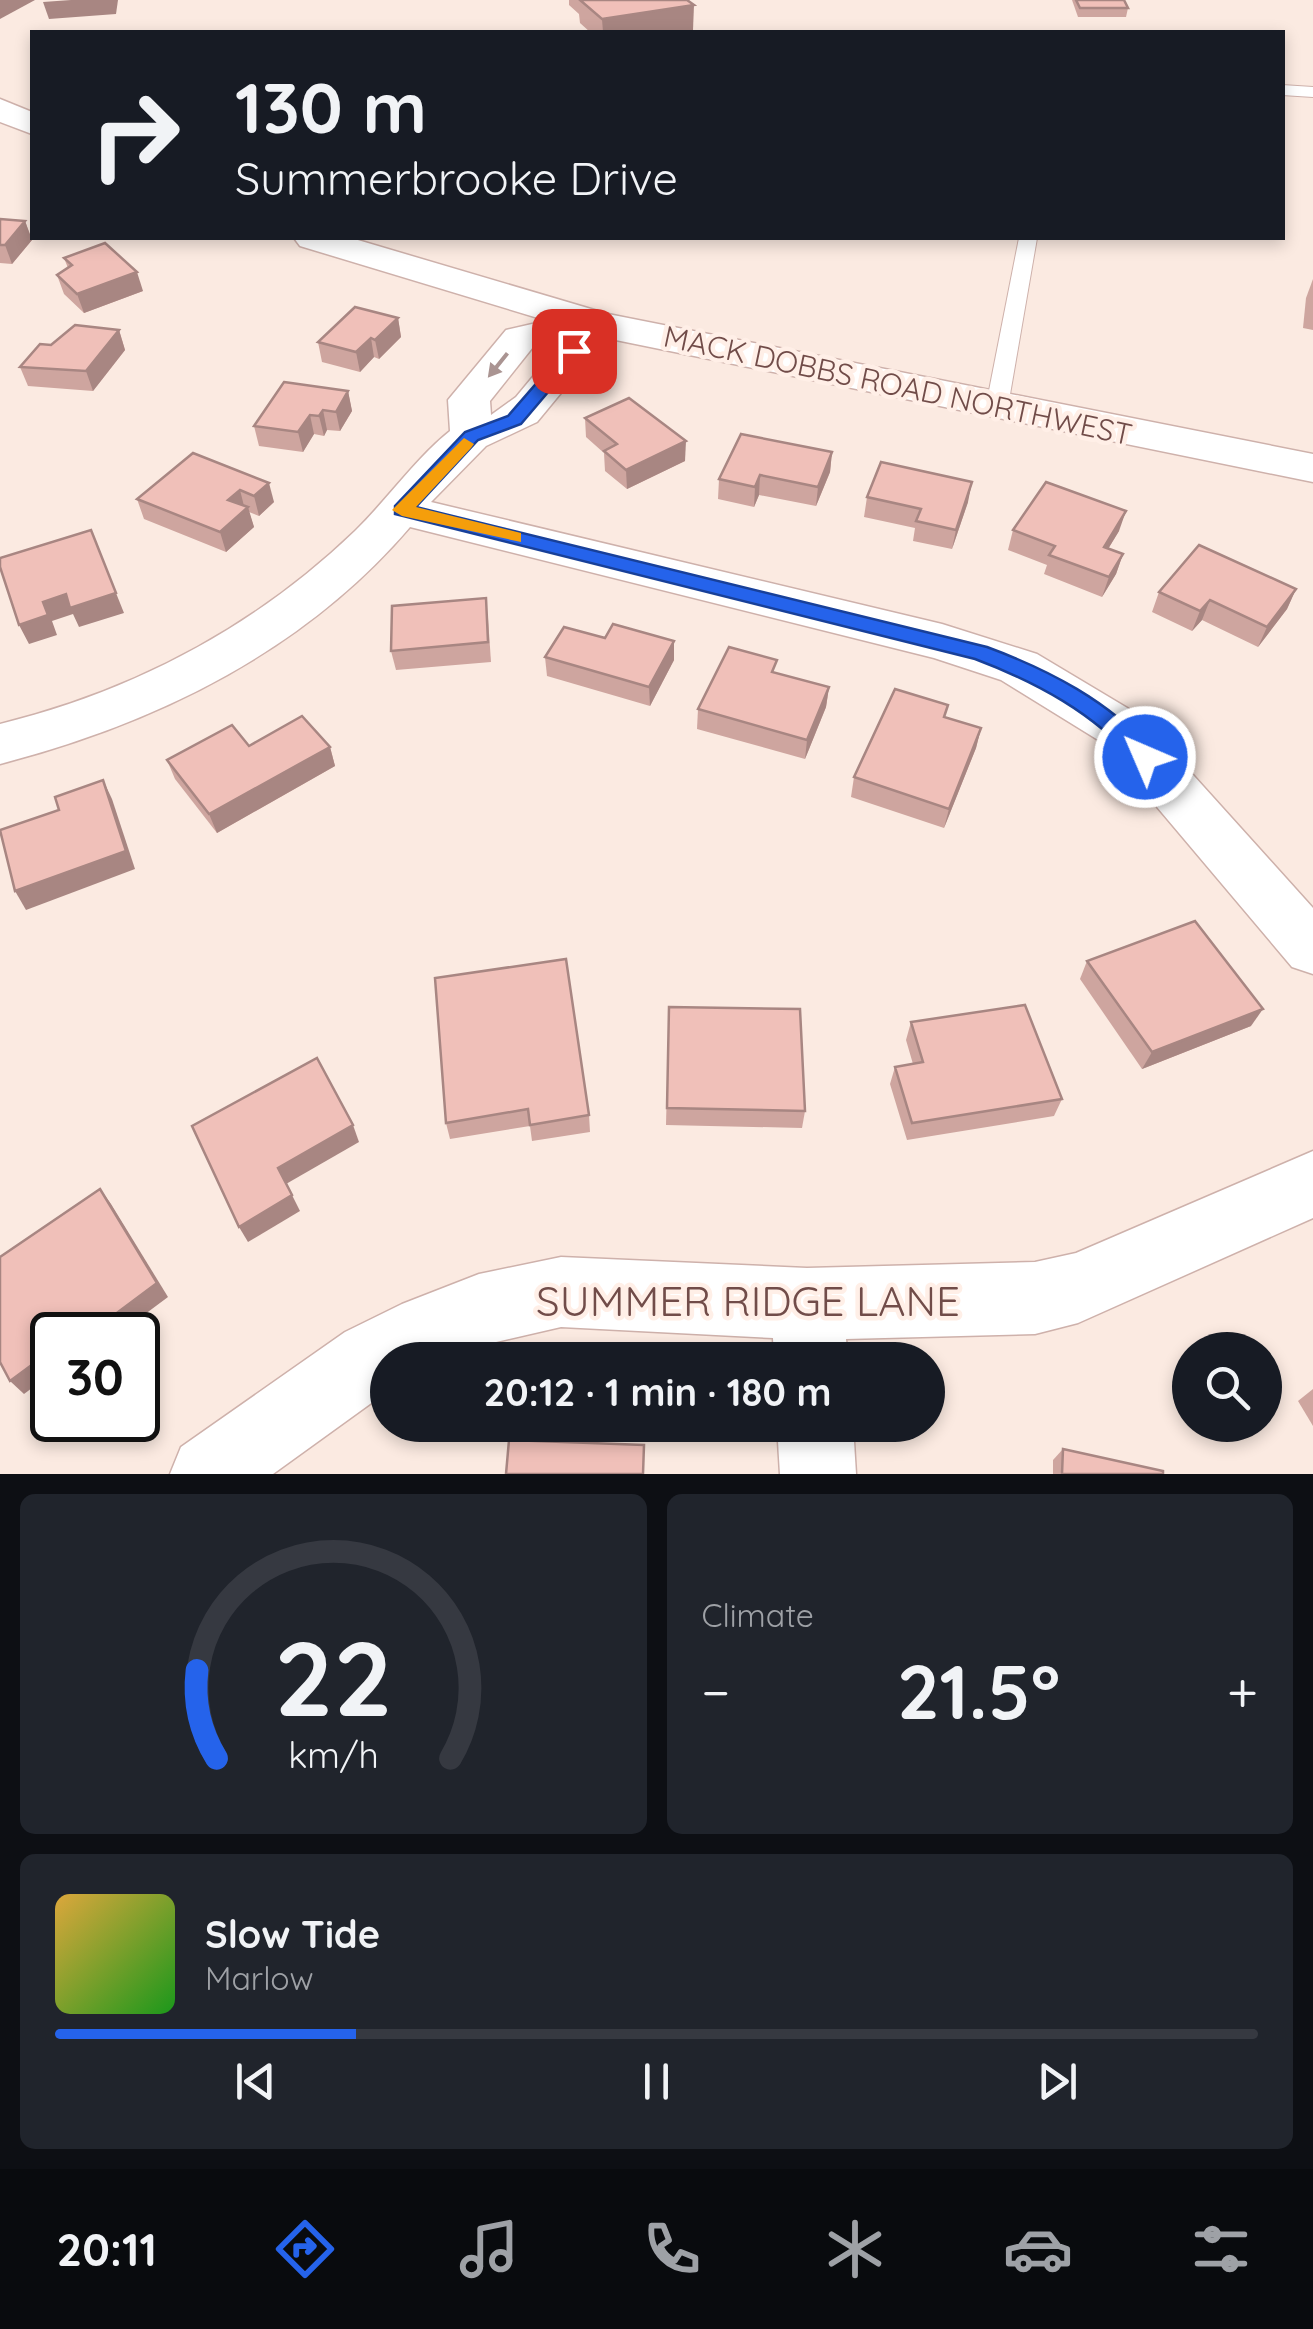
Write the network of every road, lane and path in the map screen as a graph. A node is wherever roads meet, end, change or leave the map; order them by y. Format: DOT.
graph roads {
  1 [pos="1285,90"];
  2 [pos="1313,92"];
  3 [pos="0,108"];
  4 [pos="30,123"];
  5 [pos="319,240"];
  6 [pos="1028,240"];
  7 [pos="572,323"];
  8 [pos="998,406"];
  9 [pos="1313,468"];
  10 [pos="402,510"];
  11 [pos="0,744"];
  12 [pos="1313,949"];
  13 [pos="1313,1184"];
  14 [pos="809,1332"];
  15 [pos="816,1442"];
  16 [pos="208,1474"];
  17 [pos="818,1474"];
  1 -- 2 [label="lane"];
  3 -- 4 [label="street"];
  5 -- 7 [label="street, MACK DOBBS ROAD NORTHWEST"];
  6 -- 8 [label="lane"];
  7 -- 8 [label="street, MACK DOBBS ROAD NORTHWEST"];
  7 -- 10 [label="street"];
  8 -- 9 [label="street, MACK DOBBS ROAD NORTHWEST"];
  10 -- 11 [label="street"];
  10 -- 12 [label="street"];
  13 -- 14 [label="street, SUMMER RIDGE LANE"];
  14 -- 16 [label="street, SUMMER RIDGE LANE"];
  15 -- 17 [label="street"];
}
